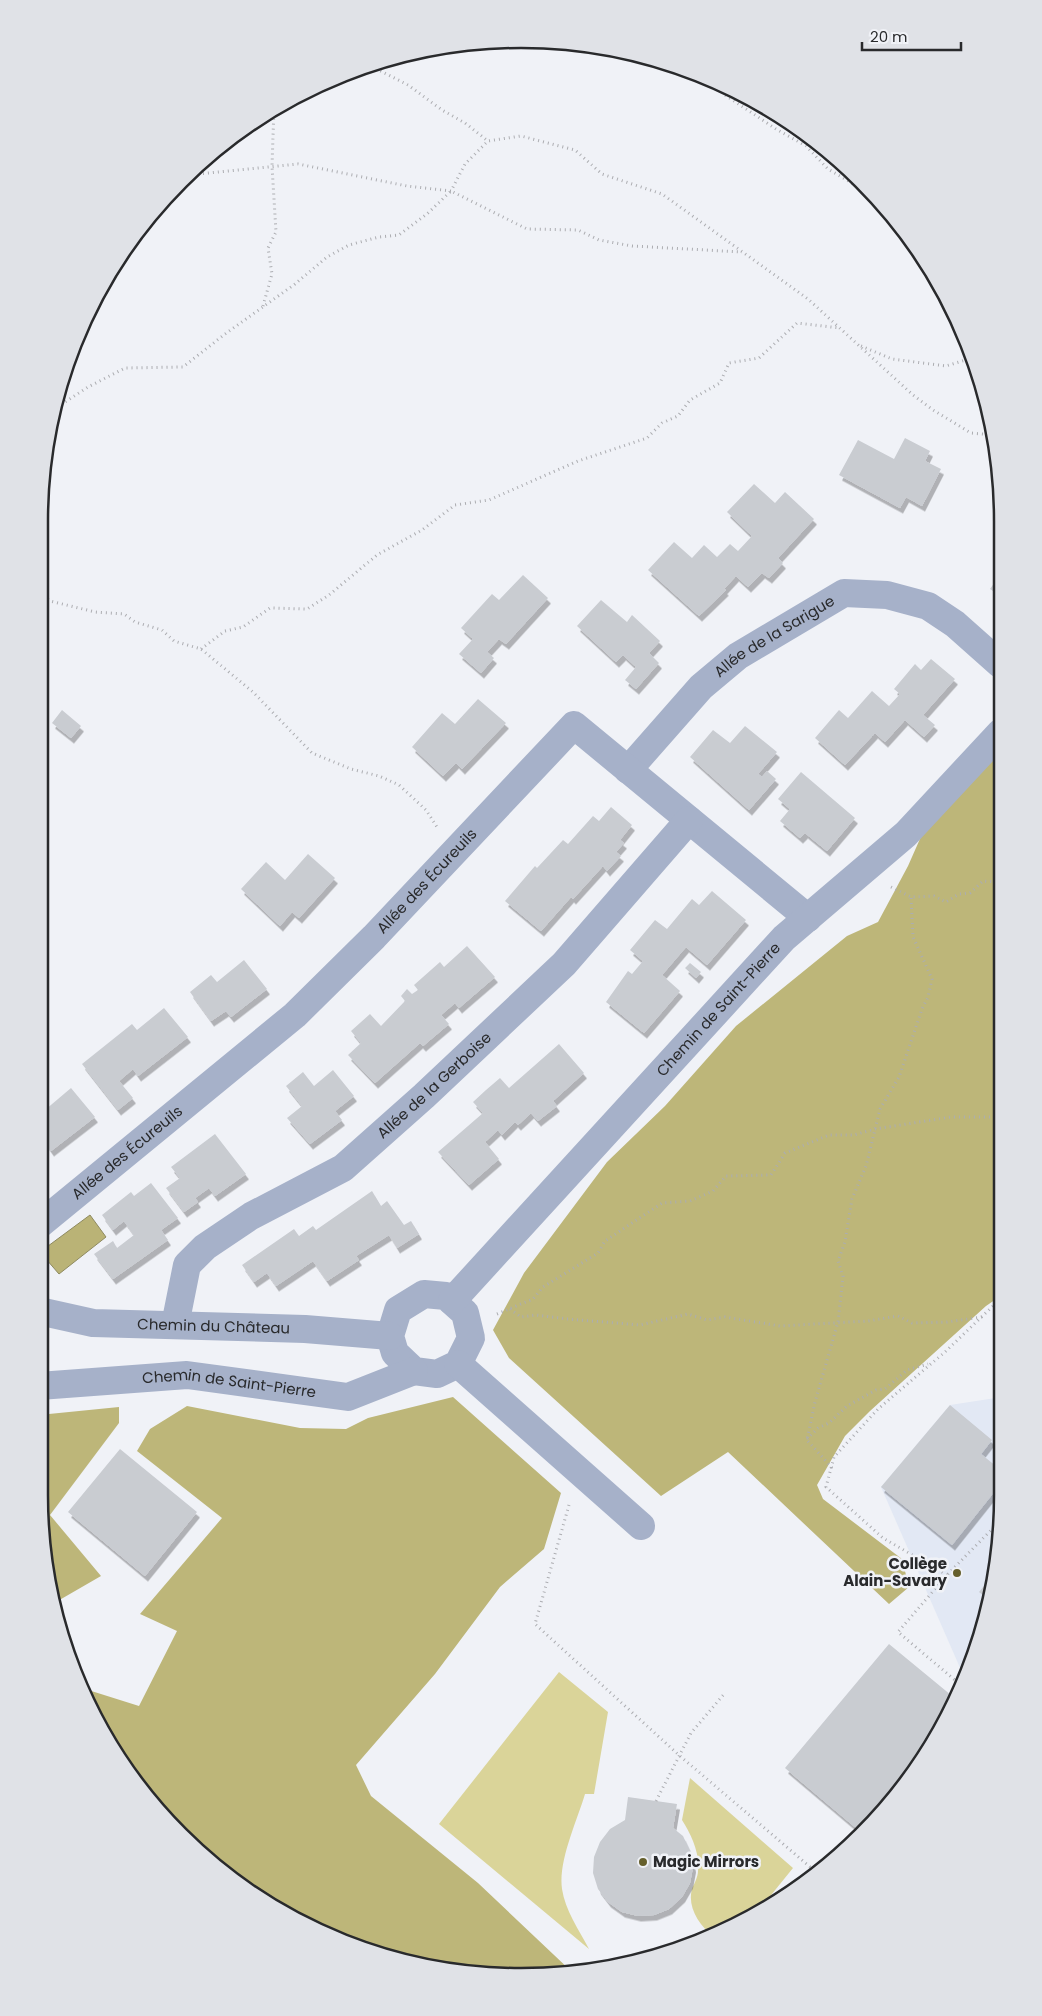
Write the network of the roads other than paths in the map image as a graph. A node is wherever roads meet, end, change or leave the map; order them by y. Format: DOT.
graph roads {
  1 [pos="994,659"];
  2 [pos="994,739"];
  3 [pos="628,770"];
  4 [pos="689,820"];
  5 [pos="808,918"];
  6 [pos="48,1217"];
  7 [pos="452,1301"];
  8 [pos="48,1313"];
  9 [pos="175,1325"];
  10 [pos="390,1336"];
  11 [pos="458,1364"];
  12 [pos="414,1371"];
  13 [pos="48,1385"];
  14 [pos="641,1526"];
  1 -- 3 [label="street, Allée de la Sarigue"];
  2 -- 5 [label="street, Chemin de Saint-Pierre"];
  3 -- 4 [label="street, Allée des Écureuils"];
  3 -- 6 [label="street, Allée des Écureuils"];
  4 -- 5 [label="street, Allée des Écureuils"];
  4 -- 9 [label="street, Allée de la Gerboise"];
  5 -- 7 [label="street, Chemin de Saint-Pierre"];
  7 -- 10 [label="street"];
  7 -- 11 [label="street"];
  8 -- 9 [label="street, Chemin du Château"];
  9 -- 10 [label="street, Chemin du Château"];
  10 -- 12 [label="street"];
  11 -- 12 [label="street"];
  11 -- 14 [label="street"];
  12 -- 13 [label="street, Chemin de Saint-Pierre"];
}
